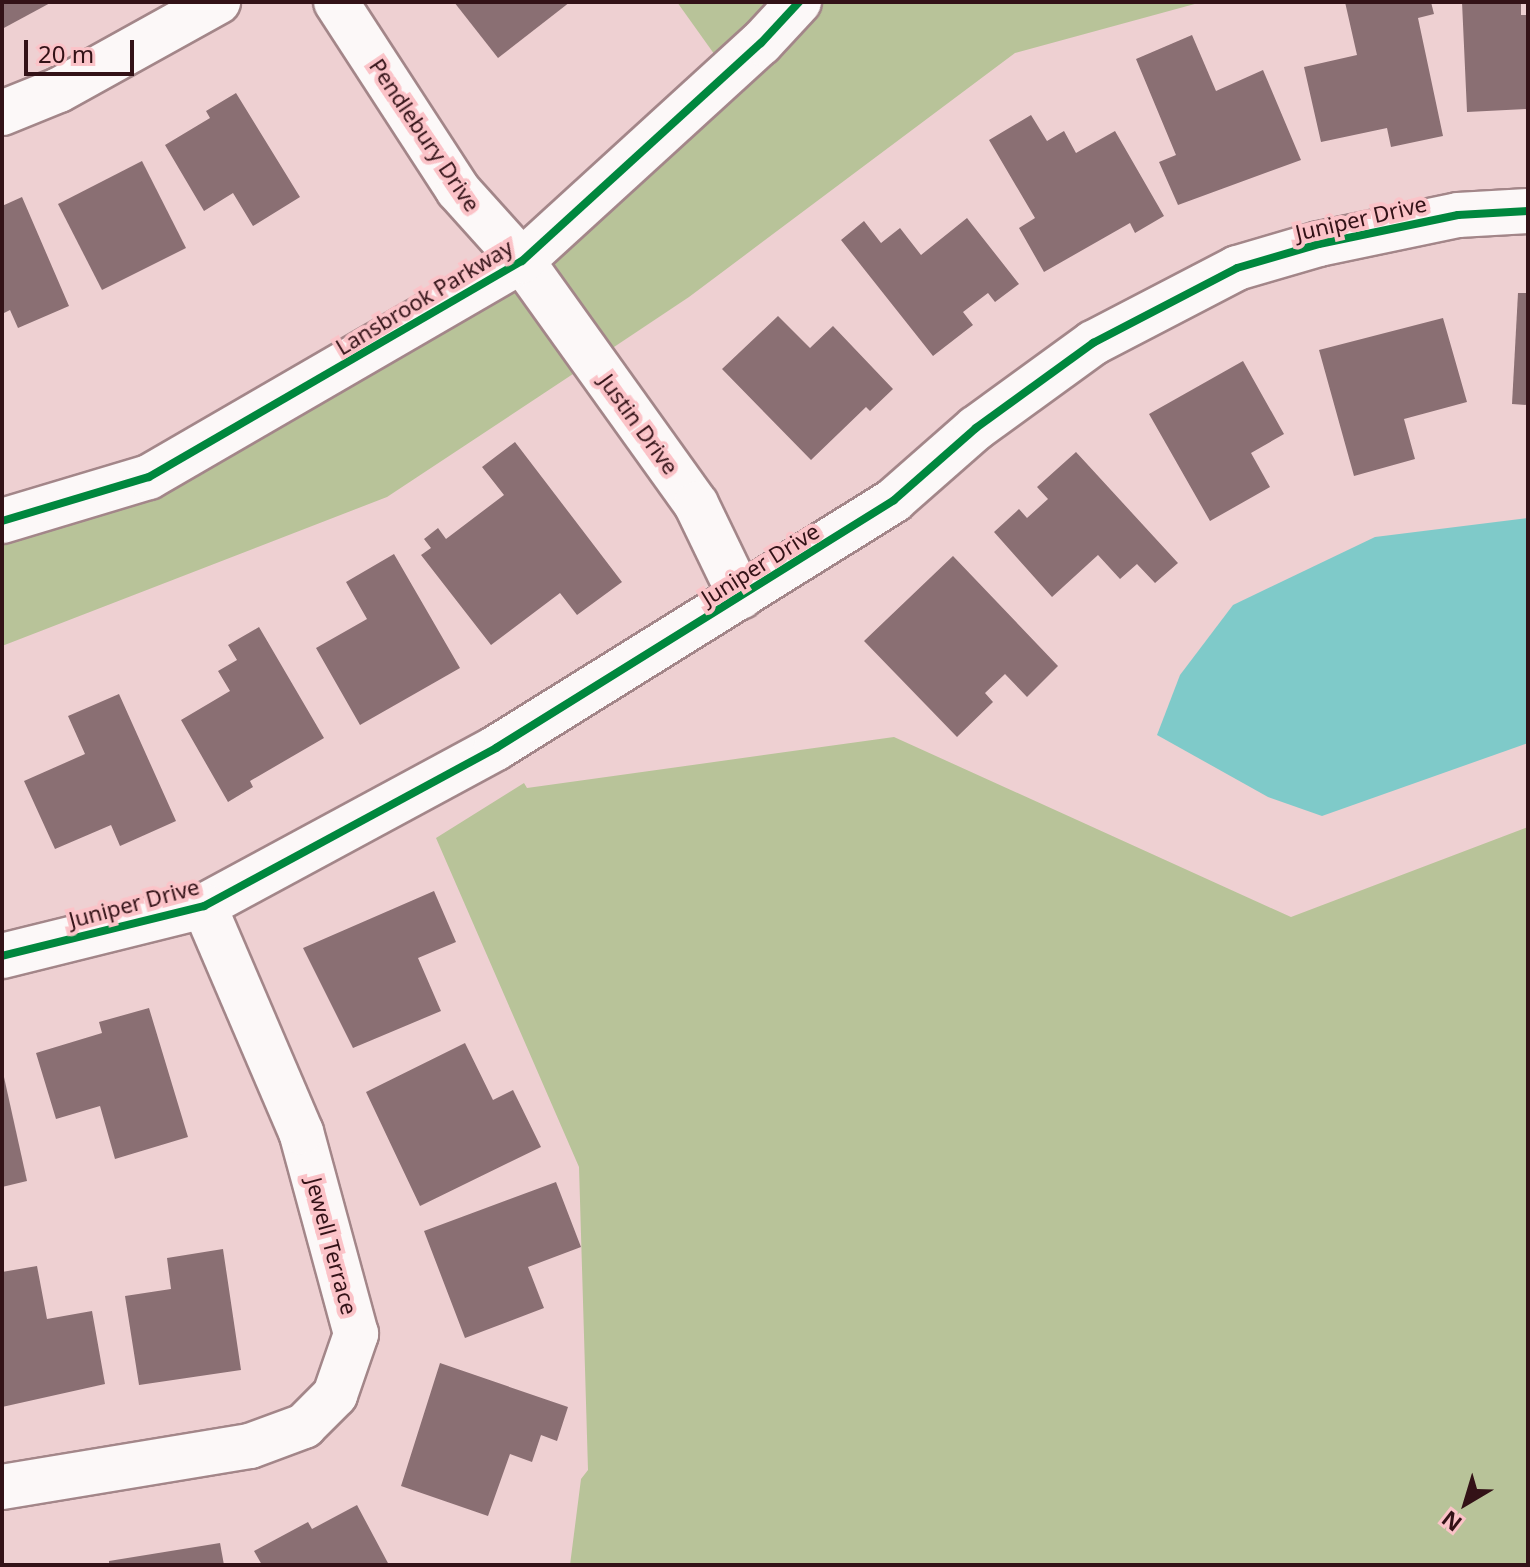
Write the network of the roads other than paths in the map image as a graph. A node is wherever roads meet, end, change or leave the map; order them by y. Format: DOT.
graph roads {
  1 [pos="218,2"];
  2 [pos="336,2"];
  3 [pos="799,2"];
  4 [pos="2,113"];
  5 [pos="1528,211"];
  6 [pos="522,261"];
  7 [pos="2,521"];
  8 [pos="741,597"];
  9 [pos="204,906"];
  10 [pos="2,956"];
  11 [pos="2,1487"];
  1 -- 4 [label="street"];
  2 -- 6 [label="street, Pendlebury Drive"];
  3 -- 6 [label="street, Lansbrook Parkway"];
  5 -- 8 [label="street, Juniper Drive"];
  6 -- 7 [label="street, Lansbrook Parkway"];
  6 -- 8 [label="street, Justin Drive"];
  8 -- 9 [label="street, Juniper Drive"];
  9 -- 10 [label="street, Juniper Drive"];
  9 -- 11 [label="street, Jewell Terrace"];
}
